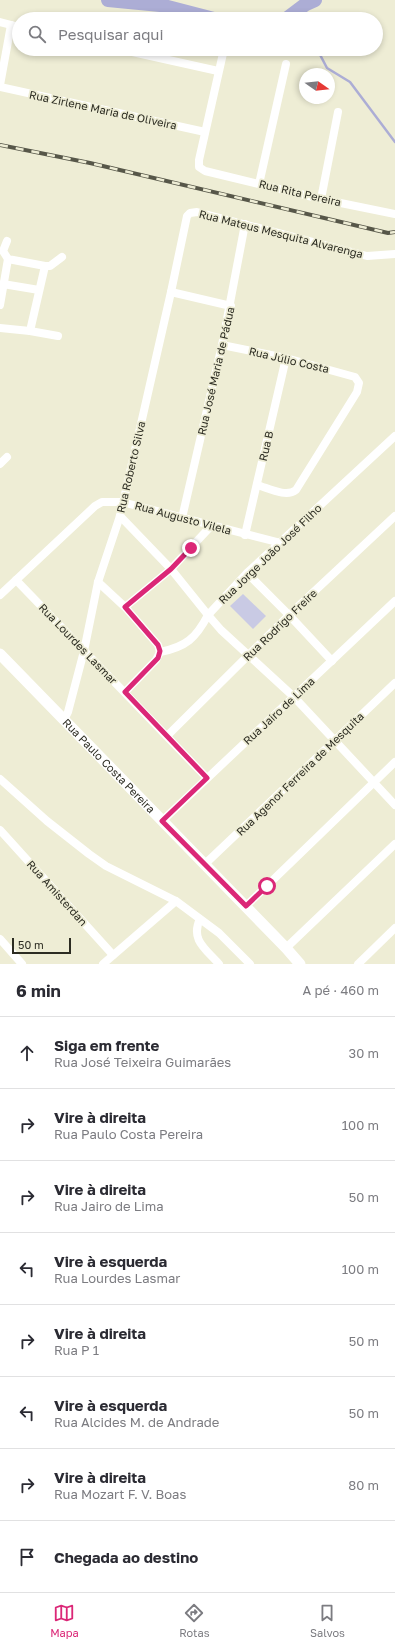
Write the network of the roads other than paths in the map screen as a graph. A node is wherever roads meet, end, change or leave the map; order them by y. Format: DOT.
graph roads {
  1 [pos="0,22"];
  2 [pos="12,25"];
  3 [pos="12,38"];
  4 [pos="150,56"];
  5 [pos="222,56"];
  6 [pos="286,64"];
  7 [pos="218,71"];
  8 [pos="0,86"];
  9 [pos="338,112"];
  10 [pos="205,132"];
  11 [pos="259,184"];
  12 [pos="321,199"];
  13 [pos="190,213"];
  14 [pos="395,214"];
  15 [pos="245,224"];
  16 [pos="7,241"];
  17 [pos="395,254"];
  18 [pos="62,257"];
  19 [pos="8,259"];
  20 [pos="45,266"];
  21 [pos="3,284"];
  22 [pos="39,290"];
  23 [pos="171,292"];
  24 [pos="0,305"];
  25 [pos="231,306"];
  26 [pos="0,328"];
  27 [pos="30,331"];
  28 [pos="58,336"];
  29 [pos="222,345"];
  30 [pos="286,358"];
  31 [pos="395,436"];
  32 [pos="8,457"];
  33 [pos="0,464"];
  34 [pos="257,485"];
  35 [pos="122,502"];
  36 [pos="120,516"];
  37 [pos="395,516"];
  38 [pos="182,518"];
  39 [pos="211,526"];
  40 [pos="245,535"];
  41 [pos="281,543"];
  42 [pos="171,569"];
  43 [pos="247,573"];
  44 [pos="16,580"];
  45 [pos="98,582"];
  46 [pos="0,595"];
  47 [pos="395,601"];
  48 [pos="125,607"];
  49 [pos="208,615"];
  50 [pos="289,615"];
  51 [pos="84,651"];
  52 [pos="160,652"];
  53 [pos="0,654"];
  54 [pos="250,655"];
  55 [pos="332,660"];
  56 [pos="395,683"];
  57 [pos="125,692"];
  58 [pos="294,697"];
  59 [pos="64,720"];
  60 [pos="167,736"];
  61 [pos="335,740"];
  62 [pos="395,762"];
  63 [pos="207,778"];
  64 [pos="1,781"];
  65 [pos="373,782"];
  66 [pos="395,805"];
  67 [pos="162,821"];
  68 [pos="0,830"];
  69 [pos="395,844"];
  70 [pos="205,864"];
  71 [pos="176,901"];
  72 [pos="246,906"];
  73 [pos="200,919"];
  74 [pos="395,928"];
  75 [pos="0,939"];
  76 [pos="286,948"];
  77 [pos="113,955"];
  78 [pos="22,964"];
  79 [pos="102,964"];
  80 [pos="219,964"];
  81 [pos="250,964"];
  82 [pos="299,964"];
  83 [pos="358,964"];
  1 -- 2 [label="street"];
  3 -- 8 [label="street"];
  4 -- 7 [label="street"];
  5 -- 7 [label="street"];
  6 -- 11 [label="street"];
  7 -- 10 [label="street"];
  8 -- 10 [label="street, Rua Zirlene Maria de Oliveira"];
  9 -- 12 [label="street"];
  10 -- 11 [label="street, Rua Rita Pereira"];
  11 -- 12 [label="street, Rua Rita Pereira"];
  12 -- 14 [label="street, Rua Rita Pereira"];
  13 -- 15 [label="street, Rua Mateus Mesquita Alvarenga"];
  13 -- 23 [label="street, Rua Roberto Silva"];
  15 -- 17 [label="street, Rua Mateus Mesquita Alvarenga"];
  15 -- 25 [label="street, Rua José Maria de Pádua"];
  16 -- 19 [label="street"];
  18 -- 20 [label="street"];
  19 -- 20 [label="street"];
  19 -- 21 [label="street"];
  20 -- 22 [label="street"];
  21 -- 22 [label="street"];
  21 -- 24 [label="street"];
  22 -- 27 [label="street"];
  23 -- 25 [label="street"];
  23 -- 35 [label="street, Rua Roberto Silva"];
  25 -- 29 [label="street, Rua José Maria de Pádua"];
  26 -- 27 [label="street"];
  27 -- 28 [label="street"];
  29 -- 30 [label="street, Rua Júlio Costa"];
  29 -- 38 [label="street, Rua José Maria de Pádua"];
  30 -- 34 [label="street, Rua B"];
  30 -- 34 [label="street, Rua Júlio Costa"];
  31 -- 41 [label="street, Rua Jorge João José Filho"];
  32 -- 33 [label="street"];
  34 -- 40 [label="street, Rua B"];
  35 -- 36 [label="street, Rua Roberto Silva"];
  35 -- 38 [label="street, Rua Augusto Vilela"];
  35 -- 44 [label="street, Rua Augusto Vilela"];
  36 -- 42 [label="street, Rua Jorge João José Filho"];
  36 -- 45 [label="street, Rua Roberto Silva"];
  37 -- 50 [label="street, Rua Rodrigo Freire"];
  38 -- 39 [label="street, Rua Augusto Vilela"];
  39 -- 40 [label="street, Rua Augusto Vilela"];
  39 -- 42 [label="street"];
  40 -- 41 [label="street, Rua Augusto Vilela"];
  41 -- 43 [label="street, Rua Jorge João José Filho"];
  42 -- 48 [label="street"];
  42 -- 49 [label="street, Rua Jorge João José Filho"];
  43 -- 49 [label="street, Rua Jorge João José Filho"];
  43 -- 50 [label="street"];
  44 -- 46 [label="street, Rua Augusto Vilela"];
  44 -- 51 [label="street, Rua Lourdes Lasmar"];
  45 -- 48 [label="street"];
  45 -- 51 [label="street, Rua Roberto Silva"];
  47 -- 55 [label="street, Rua Jairo de Lima"];
  48 -- 52 [label="street"];
  49 -- 52 [label="street"];
  49 -- 54 [label="street"];
  50 -- 54 [label="street, Rua Rodrigo Freire"];
  50 -- 55 [label="street"];
  51 -- 57 [label="street, Rua Lourdes Lasmar"];
  51 -- 59 [label="street, Rua Roberto Silva"];
  52 -- 57 [label="street"];
  53 -- 59 [label="street, Rua Paulo Costa Pereira"];
  54 -- 58 [label="street"];
  54 -- 60 [label="street, Rua Rodrigo Freire"];
  55 -- 58 [label="street, Rua Jairo de Lima"];
  56 -- 61 [label="street, Rua Agenor Ferreira de Mesquita"];
  57 -- 60 [label="street, Rua Lourdes Lasmar"];
  58 -- 61 [label="street"];
  58 -- 63 [label="street, Rua Jairo de Lima"];
  59 -- 67 [label="street, Rua Paulo Costa Pereira"];
  60 -- 63 [label="street, Rua Lourdes Lasmar"];
  61 -- 65 [label="street"];
  61 -- 70 [label="street, Rua Agenor Ferreira de Mesquita"];
  62 -- 65 [label="street"];
  63 -- 67 [label="street, Rua Jairo de Lima"];
  64 -- 71 [label="street"];
  65 -- 66 [label="street"];
  65 -- 72 [label="street"];
  67 -- 70 [label="street, Rua Paulo Costa Pereira"];
  68 -- 77 [label="street, Rua Amisterdan"];
  69 -- 76 [label="street"];
  70 -- 72 [label="street, Rua Paulo Costa Pereira"];
  71 -- 73 [label="street"];
  71 -- 77 [label="street"];
  72 -- 76 [label="street, Rua Paulo Costa Pereira"];
  73 -- 80 [label="street"];
  73 -- 81 [label="street"];
  74 -- 83 [label="street"];
  75 -- 78 [label="street"];
  76 -- 82 [label="street, Rua Paulo Costa Pereira"];
  77 -- 79 [label="street"];
}
